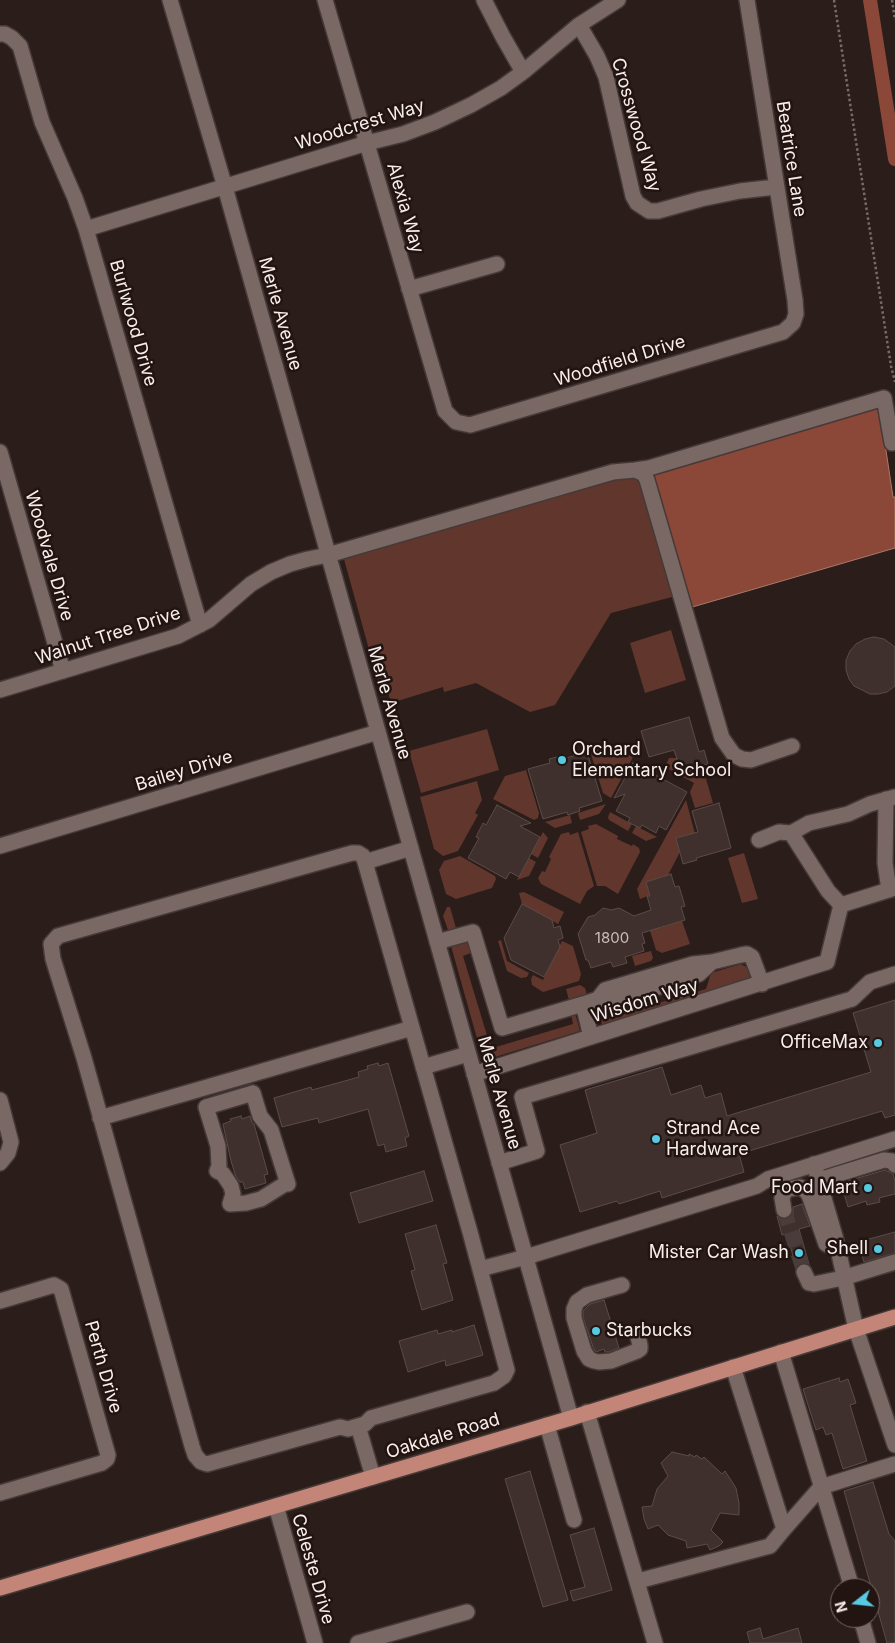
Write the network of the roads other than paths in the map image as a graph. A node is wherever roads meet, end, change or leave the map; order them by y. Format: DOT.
graph roads {
  1 [pos="170,0"];
  2 [pos="325,0"];
  3 [pos="484,0"];
  4 [pos="618,0"];
  5 [pos="747,0"];
  6 [pos="579,25"];
  7 [pos="6,36"];
  8 [pos="523,72"];
  9 [pos="367,143"];
  10 [pos="225,187"];
  11 [pos="776,187"];
  12 [pos="86,229"];
  13 [pos="497,264"];
  14 [pos="409,289"];
  15 [pos="793,323"];
  16 [pos="456,422"];
  17 [pos="892,443"];
  18 [pos="0,452"];
  19 [pos="635,470"];
  20 [pos="328,555"];
  21 [pos="200,625"];
  22 [pos="63,671"];
  23 [pos="0,690"];
  24 [pos="378,732"];
  25 [pos="792,746"];
  26 [pos="890,798"];
  27 [pos="791,833"];
  28 [pos="759,840"];
  29 [pos="0,846"];
  30 [pos="411,848"];
  31 [pos="366,862"];
  32 [pos="892,889"];
  33 [pos="841,905"];
  34 [pos="437,942"];
  35 [pos="895,974"];
  36 [pos="762,984"];
  37 [pos="583,1004"];
  38 [pos="412,1028"];
  39 [pos="591,1037"];
  40 [pos="468,1054"];
  41 [pos="423,1067"];
  42 [pos="474,1074"];
  43 [pos="254,1095"];
  44 [pos="0,1100"];
  45 [pos="100,1118"];
  46 [pos="895,1139"];
  47 [pos="4,1158"];
  48 [pos="499,1162"];
  49 [pos="814,1164"];
  50 [pos="895,1165"];
  51 [pos="819,1180"];
  52 [pos="784,1210"];
  53 [pos="837,1248"];
  54 [pos="526,1257"];
  55 [pos="895,1262"];
  56 [pos="480,1269"];
  57 [pos="804,1272"];
  58 [pos="843,1278"];
  59 [pos="622,1285"];
  60 [pos="0,1301"];
  61 [pos="895,1317"];
  62 [pos="856,1329"];
  63 [pos="638,1337"];
  64 [pos="781,1352"];
  65 [pos="733,1367"];
  66 [pos="587,1412"];
  67 [pos="570,1418"];
  68 [pos="547,1424"];
  69 [pos="358,1426"];
  70 [pos="895,1445"];
  71 [pos="895,1464"];
  72 [pos="373,1476"];
  73 [pos="821,1487"];
  74 [pos="0,1493"];
  75 [pos="276,1506"];
  76 [pos="574,1520"];
  77 [pos="784,1529"];
  78 [pos="849,1578"];
  79 [pos="638,1581"];
  80 [pos="0,1588"];
  81 [pos="467,1612"];
  82 [pos="864,1628"];
  83 [pos="315,1643"];
  84 [pos="358,1643"];
  85 [pos="655,1643"];
  86 [pos="868,1643"];
  1 -- 10 [label="street, Merle Avenue"];
  2 -- 9 [label="street, Alexia Way"];
  3 -- 8 [label="street"];
  4 -- 6 [label="street, Woodcrest Way"];
  5 -- 11 [label="street, Beatrice Lane"];
  6 -- 8 [label="street, Woodcrest Way"];
  6 -- 11 [label="street, Crosswood Way"];
  7 -- 12 [label="street, Burlwood Drive"];
  8 -- 9 [label="street, Woodcrest Way"];
  9 -- 10 [label="street, Woodcrest Way"];
  9 -- 14 [label="street, Alexia Way"];
  10 -- 12 [label="street, Woodcrest Way"];
  10 -- 20 [label="street, Merle Avenue"];
  11 -- 15 [label="street, Beatrice Lane"];
  12 -- 21 [label="street, Burlwood Drive"];
  13 -- 14 [label="street"];
  14 -- 16 [label="street, Alexia Way"];
  15 -- 16 [label="street, Woodfield Drive"];
  17 -- 19 [label="street, Walnut Tree Drive"];
  18 -- 22 [label="street, Woodvale Drive"];
  19 -- 20 [label="street, Walnut Tree Drive"];
  19 -- 25 [label="street"];
  20 -- 21 [label="street, Walnut Tree Drive"];
  20 -- 24 [label="street, Merle Avenue"];
  21 -- 22 [label="street, Walnut Tree Drive"];
  22 -- 23 [label="street, Walnut Tree Drive"];
  24 -- 29 [label="street, Bailey Drive"];
  24 -- 30 [label="street, Merle Avenue"];
  26 -- 27 [label="street"];
  26 -- 32 [label="street"];
  27 -- 28 [label="street"];
  27 -- 33 [label="street"];
  30 -- 31 [label="street"];
  30 -- 34 [label="street, Merle Avenue"];
  31 -- 38 [label="street"];
  31 -- 45 [label="street"];
  32 -- 33 [label="street"];
  33 -- 36 [label="street, Wisdom Way"];
  34 -- 37 [label="street"];
  34 -- 40 [label="street, Merle Avenue"];
  35 -- 48 [label="street"];
  36 -- 37 [label="street"];
  36 -- 39 [label="street, Wisdom Way"];
  37 -- 39 [label="street"];
  38 -- 41 [label="street"];
  38 -- 45 [label="street"];
  39 -- 42 [label="street, Wisdom Way"];
  40 -- 41 [label="street"];
  40 -- 42 [label="street, Merle Avenue"];
  41 -- 56 [label="street"];
  42 -- 48 [label="street, Merle Avenue"];
  43 -- 43 [label="street"];
  44 -- 47 [label="street"];
  45 -- 69 [label="street"];
  46 -- 49 [label="street"];
  48 -- 54 [label="street, Merle Avenue"];
  49 -- 51 [label="street"];
  49 -- 54 [label="street"];
  50 -- 51 [label="street"];
  51 -- 53 [label="street"];
  52 -- 53 [label="street"];
  53 -- 58 [label="street"];
  54 -- 56 [label="street"];
  54 -- 67 [label="street, Merle Avenue"];
  55 -- 58 [label="street"];
  56 -- 69 [label="street"];
  57 -- 58 [label="street"];
  58 -- 62 [label="street"];
  59 -- 63 [label="street"];
  60 -- 74 [label="street, Perth Drive"];
  61 -- 62 [label="main road, Oakdale Road"];
  62 -- 64 [label="main road, Oakdale Road"];
  62 -- 70 [label="street"];
  64 -- 65 [label="main road, Oakdale Road"];
  64 -- 73 [label="street"];
  65 -- 66 [label="main road, Oakdale Road"];
  65 -- 77 [label="street"];
  66 -- 67 [label="main road, Oakdale Road"];
  66 -- 79 [label="street"];
  67 -- 68 [label="main road, Oakdale Road"];
  68 -- 72 [label="main road, Oakdale Road"];
  68 -- 76 [label="street"];
  69 -- 72 [label="street"];
  71 -- 73 [label="street"];
  72 -- 75 [label="main road, Oakdale Road"];
  73 -- 77 [label="street"];
  73 -- 78 [label="street"];
  75 -- 80 [label="main road, Oakdale Road"];
  75 -- 83 [label="street, Celeste Drive"];
  77 -- 79 [label="street"];
  79 -- 85 [label="street"];
  81 -- 84 [label="street"];
  82 -- 86 [label="street"];
}
